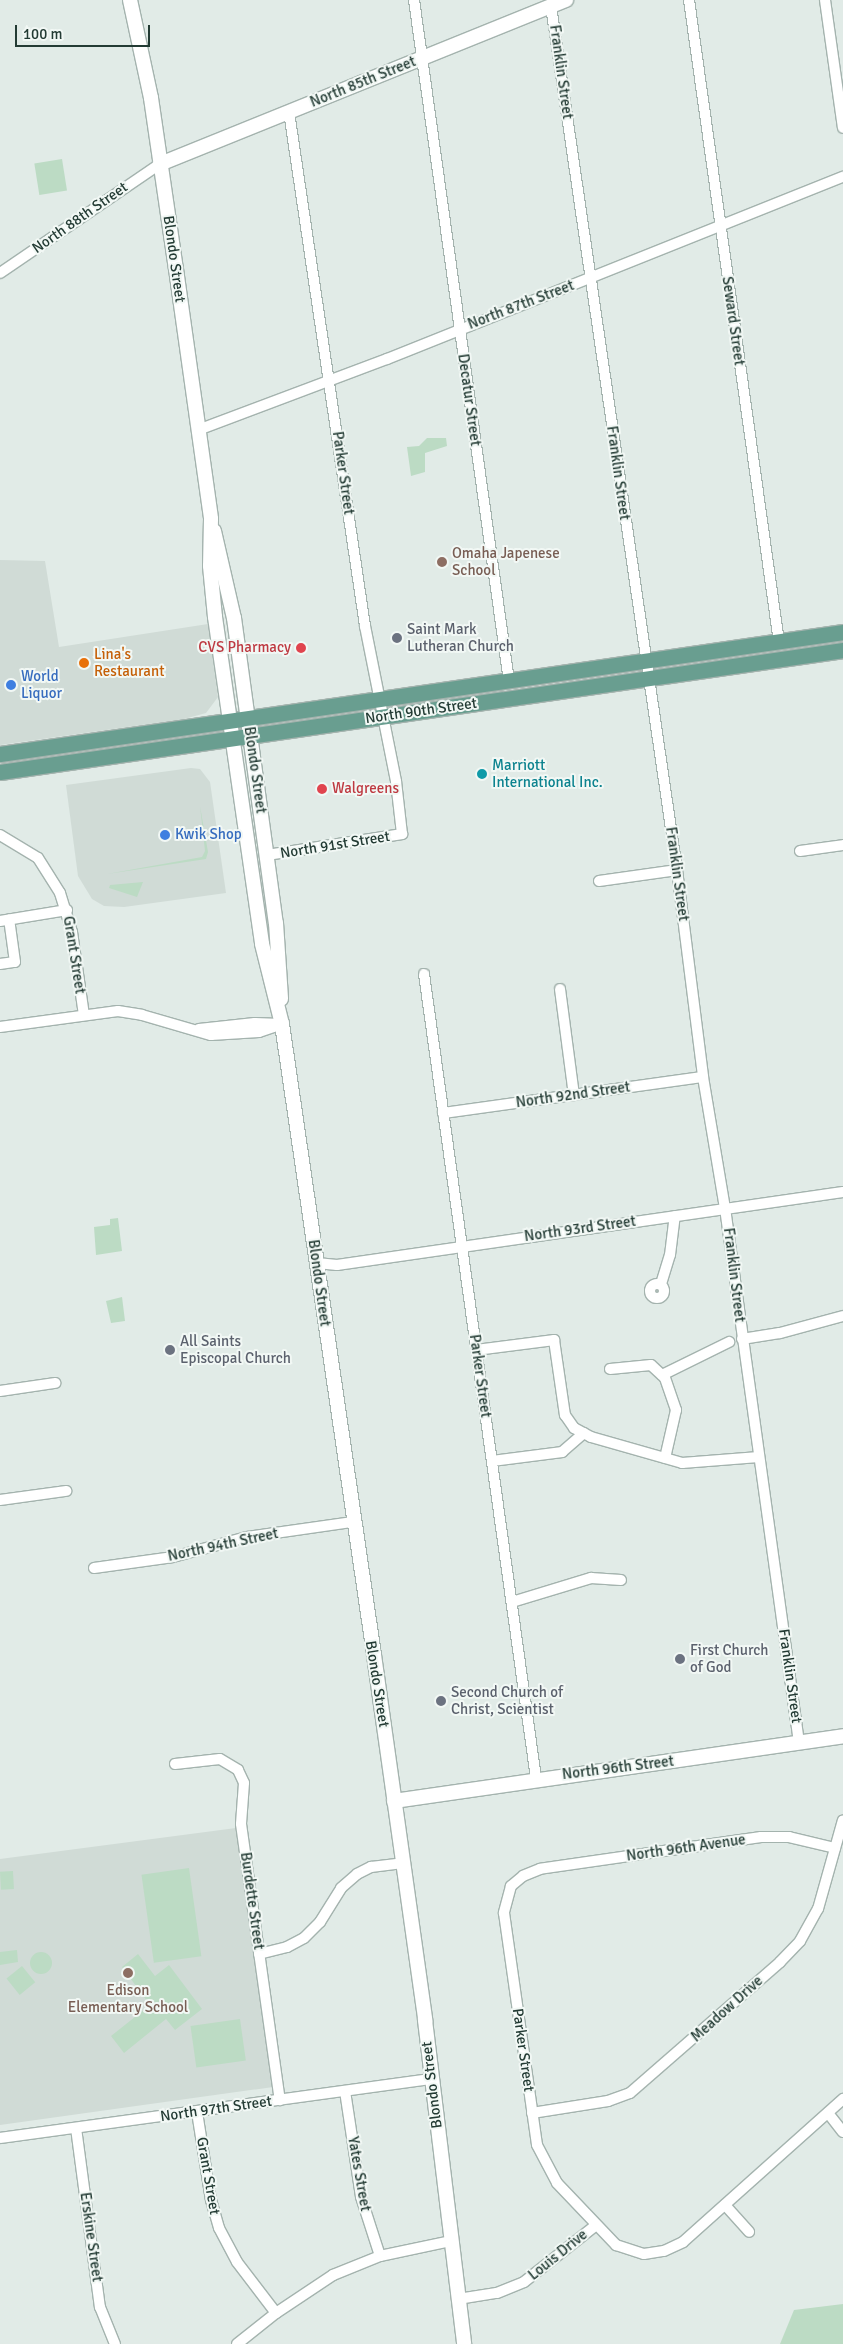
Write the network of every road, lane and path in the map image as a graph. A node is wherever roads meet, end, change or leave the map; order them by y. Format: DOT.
graph roads {
  1 [pos="130,0"];
  2 [pos="414,0"];
  3 [pos="566,0"];
  4 [pos="688,0"];
  5 [pos="826,0"];
  6 [pos="551,6"];
  7 [pos="421,58"];
  8 [pos="289,112"];
  9 [pos="843,128"];
  10 [pos="160,164"];
  11 [pos="843,177"];
  12 [pos="720,226"];
  13 [pos="0,273"];
  14 [pos="590,277"];
  15 [pos="460,328"];
  16 [pos="329,381"];
  17 [pos="198,430"];
  18 [pos="211,519"];
  19 [pos="843,632"];
  20 [pos="779,642"];
  21 [pos="843,650"];
  22 [pos="645,662"];
  23 [pos="647,678"];
  24 [pos="508,681"];
  25 [pos="379,700"];
  26 [pos="382,716"];
  27 [pos="248,719"];
  28 [pos="231,722"];
  29 [pos="250,736"];
  30 [pos="234,738"];
  31 [pos="0,754"];
  32 [pos="0,772"];
  33 [pos="402,834"];
  34 [pos="0,835"];
  35 [pos="843,845"];
  36 [pos="800,851"];
  37 [pos="267,856"];
  38 [pos="677,870"];
  39 [pos="599,881"];
  40 [pos="67,910"];
  41 [pos="5,920"];
  42 [pos="0,964"];
  43 [pos="424,974"];
  44 [pos="560,989"];
  45 [pos="84,1015"];
  46 [pos="282,1024"];
  47 [pos="0,1027"];
  48 [pos="703,1077"];
  49 [pos="574,1095"];
  50 [pos="443,1113"];
  51 [pos="843,1192"];
  52 [pos="725,1208"];
  53 [pos="675,1216"];
  54 [pos="462,1246"];
  55 [pos="317,1263"];
  56 [pos="660,1284"];
  57 [pos="843,1316"];
  58 [pos="742,1339"];
  59 [pos="729,1342"];
  60 [pos="476,1350"];
  61 [pos="610,1369"];
  62 [pos="662,1375"];
  63 [pos="54,1383"];
  64 [pos="0,1390"];
  65 [pos="584,1433"];
  66 [pos="759,1457"];
  67 [pos="665,1458"];
  68 [pos="492,1461"];
  69 [pos="66,1490"];
  70 [pos="0,1500"];
  71 [pos="353,1522"];
  72 [pos="94,1568"];
  73 [pos="621,1580"];
  74 [pos="512,1602"];
  75 [pos="843,1736"];
  76 [pos="799,1743"];
  77 [pos="175,1764"];
  78 [pos="536,1778"];
  79 [pos="394,1801"];
  80 [pos="843,1820"];
  81 [pos="835,1848"];
  82 [pos="403,1863"];
  83 [pos="535,1870"];
  84 [pos="259,1954"];
  85 [pos="431,2079"];
  86 [pos="346,2091"];
  87 [pos="280,2100"];
  88 [pos="843,2100"];
  89 [pos="197,2112"];
  90 [pos="532,2113"];
  91 [pos="828,2113"];
  92 [pos="76,2128"];
  93 [pos="843,2132"];
  94 [pos="0,2138"];
  95 [pos="725,2206"];
  96 [pos="595,2226"];
  97 [pos="749,2232"];
  98 [pos="451,2241"];
  99 [pos="380,2256"];
  100 [pos="458,2299"];
  101 [pos="276,2313"];
  102 [pos="115,2344"];
  103 [pos="238,2344"];
  104 [pos="464,2344"];
  1 -- 10 [label="main road, Blondo Street"];
  2 -- 7 [label="street, Decatur Street"];
  3 -- 6 [label="main road, North 85th Street"];
  4 -- 12 [label="street, Seward Street"];
  5 -- 9 [label="street"];
  6 -- 7 [label="main road, North 85th Street"];
  6 -- 14 [label="street, Franklin Street"];
  7 -- 8 [label="main road, North 85th Street"];
  7 -- 15 [label="street, Decatur Street"];
  8 -- 10 [label="main road, North 85th Street"];
  8 -- 16 [label="street, Parker Street"];
  10 -- 13 [label="street, North 88th Street"];
  10 -- 17 [label="main road, Blondo Street"];
  11 -- 12 [label="street, North 87th Street"];
  12 -- 14 [label="street, North 87th Street"];
  12 -- 20 [label="street, Seward Street"];
  14 -- 15 [label="street, North 87th Street"];
  14 -- 22 [label="street, Franklin Street"];
  15 -- 16 [label="street, North 87th Street"];
  15 -- 24 [label="street, Decatur Street"];
  16 -- 17 [label="street, North 87th Street"];
  16 -- 25 [label="street, Parker Street"];
  17 -- 18 [label="main road, Blondo Street"];
  18 -- 27 [label="main road, Blondo Street"];
  18 -- 28 [label="main road, Blondo Street"];
  19 -- 20 [label="main road, North 90th Street"];
  20 -- 22 [label="main road, North 90th Street"];
  21 -- 23 [label="main road, North 90th Street"];
  22 -- 23 [label="street, Franklin Street"];
  22 -- 24 [label="main road, North 90th Street"];
  23 -- 26 [label="main road, North 90th Street"];
  23 -- 38 [label="street, Franklin Street"];
  24 -- 25 [label="main road, North 90th Street"];
  25 -- 26 [label="street, Parker Street"];
  25 -- 27 [label="main road, North 90th Street"];
  26 -- 29 [label="main road, North 90th Street"];
  26 -- 33 [label="street, Parker Street"];
  27 -- 28 [label="main road, North 90th Street"];
  27 -- 29 [label="main road, Blondo Street"];
  28 -- 30 [label="main road, Blondo Street"];
  28 -- 31 [label="main road, North 90th Street"];
  29 -- 30 [label="main road, North 90th Street"];
  29 -- 37 [label="main road, Blondo Street"];
  30 -- 32 [label="main road, North 90th Street"];
  30 -- 46 [label="main road, Blondo Street"];
  33 -- 37 [label="street, North 91st Street"];
  34 -- 40 [label="street, Grant Street"];
  35 -- 36 [label="street"];
  37 -- 46 [label="main road, Blondo Street"];
  38 -- 39 [label="street"];
  38 -- 48 [label="street, Franklin Street"];
  40 -- 41 [label="street"];
  40 -- 45 [label="street, Grant Street"];
  41 -- 42 [label="street"];
  43 -- 50 [label="street, Parker Street"];
  44 -- 49 [label="street"];
  45 -- 46 [label="street"];
  45 -- 47 [label="street"];
  46 -- 55 [label="main road, Blondo Street"];
  48 -- 49 [label="street, North 92nd Street"];
  48 -- 52 [label="street, Franklin Street"];
  49 -- 50 [label="street, North 92nd Street"];
  50 -- 54 [label="street, Parker Street"];
  51 -- 52 [label="street, North 93rd Street"];
  52 -- 53 [label="street, North 93rd Street"];
  52 -- 58 [label="street, Franklin Street"];
  53 -- 54 [label="street, North 93rd Street"];
  53 -- 56 [label="street"];
  54 -- 55 [label="street, North 93rd Street"];
  54 -- 60 [label="street, Parker Street"];
  55 -- 71 [label="main road, Blondo Street"];
  57 -- 58 [label="street"];
  58 -- 66 [label="street, Franklin Street"];
  59 -- 62 [label="street"];
  60 -- 65 [label="street"];
  60 -- 68 [label="street, Parker Street"];
  61 -- 62 [label="street"];
  62 -- 67 [label="street"];
  63 -- 64 [label="street"];
  65 -- 67 [label="street"];
  65 -- 68 [label="street"];
  66 -- 67 [label="street"];
  66 -- 76 [label="street, Franklin Street"];
  68 -- 74 [label="street, Parker Street"];
  69 -- 70 [label="street"];
  71 -- 72 [label="street, North 94th Street"];
  71 -- 79 [label="main road, Blondo Street"];
  73 -- 74 [label="street"];
  74 -- 78 [label="street, Parker Street"];
  75 -- 76 [label="main road, North 96th Street"];
  76 -- 78 [label="main road, North 96th Street"];
  77 -- 84 [label="street, Burdette Street"];
  78 -- 79 [label="main road, North 96th Street"];
  79 -- 82 [label="main road, Blondo Street"];
  80 -- 81 [label="street, Meadow Drive"];
  81 -- 83 [label="street, North 96th Avenue"];
  81 -- 90 [label="street, Meadow Drive"];
  82 -- 84 [label="street"];
  82 -- 85 [label="main road, Blondo Street"];
  83 -- 90 [label="street, Parker Street"];
  84 -- 87 [label="street, Burdette Street"];
  85 -- 86 [label="street, North 97th Street"];
  85 -- 98 [label="main road, Blondo Street"];
  86 -- 87 [label="street, North 97th Street"];
  86 -- 99 [label="street, Yates Street"];
  87 -- 89 [label="street, North 97th Street"];
  88 -- 91 [label="street, Louis Drive"];
  89 -- 92 [label="street, North 97th Street"];
  89 -- 101 [label="street, Grant Street"];
  90 -- 96 [label="street, Parker Street"];
  91 -- 93 [label="street"];
  91 -- 95 [label="street, Louis Drive"];
  92 -- 94 [label="street, North 97th Street"];
  92 -- 102 [label="street, Erskine Street"];
  95 -- 96 [label="street, Louis Drive"];
  95 -- 97 [label="street"];
  96 -- 100 [label="street, Louis Drive"];
  98 -- 99 [label="street"];
  98 -- 100 [label="main road, Blondo Street"];
  99 -- 101 [label="street"];
  100 -- 104 [label="main road, Blondo Street"];
  101 -- 103 [label="street"];
}
